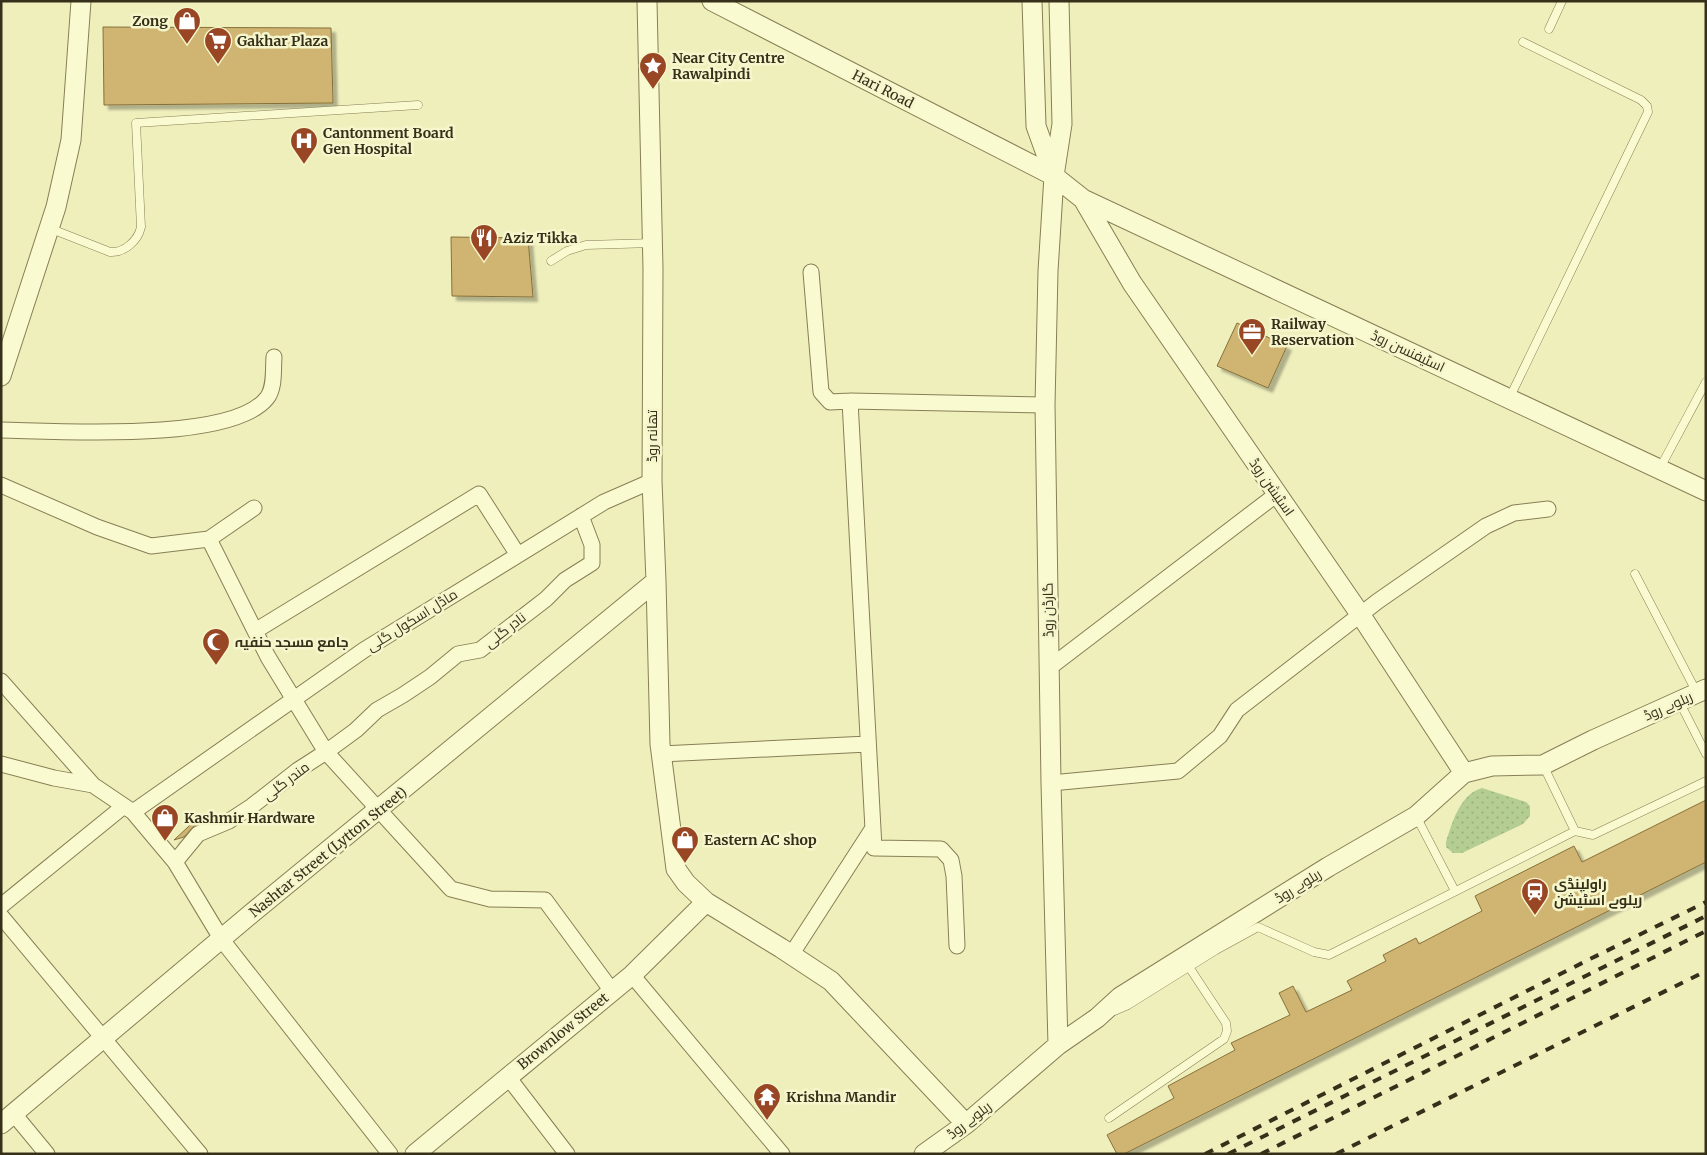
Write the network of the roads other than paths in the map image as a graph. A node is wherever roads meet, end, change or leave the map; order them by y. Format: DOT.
graph roads {
  1 [pos="81,1"];
  2 [pos="647,1"];
  3 [pos="712,1"];
  4 [pos="1032,1"];
  5 [pos="1059,1"];
  6 [pos="1562,1"];
  7 [pos="1549,29"];
  8 [pos="1523,42"];
  9 [pos="418,105"];
  10 [pos="1054,176"];
  11 [pos="1083,199"];
  12 [pos="49,228"];
  13 [pos="652,243"];
  14 [pos="551,261"];
  15 [pos="811,272"];
  16 [pos="274,357"];
  17 [pos="1,376"];
  18 [pos="1706,382"];
  19 [pos="1509,399"];
  20 [pos="850,400"];
  21 [pos="1045,405"];
  22 [pos="1,430"];
  23 [pos="1659,469"];
  24 [pos="652,481"];
  25 [pos="1,485"];
  26 [pos="1706,491"];
  27 [pos="1277,494"];
  28 [pos="254,508"];
  29 [pos="1548,509"];
  30 [pos="581,516"];
  31 [pos="209,539"];
  32 [pos="518,555"];
  33 [pos="1635,574"];
  34 [pos="656,581"];
  35 [pos="1360,614"];
  36 [pos="255,631"];
  37 [pos="1049,668"];
  38 [pos="1,681"];
  39 [pos="1702,691"];
  40 [pos="293,699"];
  41 [pos="1680,701"];
  42 [pos="868,744"];
  43 [pos="326,752"];
  44 [pos="661,754"];
  45 [pos="1706,754"];
  46 [pos="1,764"];
  47 [pos="1543,765"];
  48 [pos="1464,773"];
  49 [pos="1706,781"];
  50 [pos="1051,783"];
  51 [pos="92,785"];
  52 [pos="129,809"];
  53 [pos="378,810"];
  54 [pos="1416,816"];
  55 [pos="873,828"];
  56 [pos="1575,831"];
  57 [pos="174,862"];
  58 [pos="1454,891"];
  59 [pos="706,902"];
  60 [pos="1,906"];
  61 [pos="1,916"];
  62 [pos="222,940"];
  63 [pos="957,946"];
  64 [pos="791,955"];
  65 [pos="1189,967"];
  66 [pos="632,976"];
  67 [pos="612,991"];
  68 [pos="1097,1018"];
  69 [pos="104,1039"];
  70 [pos="1058,1045"];
  71 [pos="508,1077"];
  72 [pos="1109,1118"];
  73 [pos="8,1119"];
  74 [pos="966,1124"];
  75 [pos="47,1154"];
  76 [pos="200,1154"];
  77 [pos="390,1154"];
  78 [pos="415,1154"];
  79 [pos="567,1154"];
  80 [pos="782,1154"];
  81 [pos="924,1154"];
  1 -- 12 [label="street"];
  2 -- 13 [label="street, تھانہ روڈ"];
  3 -- 10 [label="street, Hari Road"];
  4 -- 10 [label="street"];
  5 -- 10 [label="street, گارڈن روڈ"];
  6 -- 7 [label="lane"];
  8 -- 19 [label="lane"];
  9 -- 12 [label="lane"];
  10 -- 11 [label="street, Hari Road"];
  10 -- 21 [label="street, گارڈن روڈ"];
  11 -- 19 [label="street, اسٹیفنسن روڈ"];
  11 -- 27 [label="street, اسٹیشن روڈ"];
  12 -- 17 [label="street"];
  13 -- 14 [label="lane"];
  13 -- 24 [label="street, تھانہ روڈ"];
  15 -- 20 [label="street"];
  16 -- 22 [label="street"];
  18 -- 23 [label="lane"];
  19 -- 23 [label="street, اسٹیفنسن روڈ"];
  20 -- 21 [label="street"];
  20 -- 42 [label="street"];
  21 -- 37 [label="street, گارڈن روڈ"];
  23 -- 26 [label="street, اسٹیفنسن روڈ"];
  24 -- 30 [label="street, ماڈل اسکول گلی"];
  24 -- 34 [label="street, تھانہ روڈ"];
  25 -- 31 [label="street"];
  27 -- 35 [label="street, اسٹیشن روڈ"];
  27 -- 37 [label="street"];
  28 -- 31 [label="street"];
  29 -- 35 [label="street"];
  30 -- 32 [label="street, ماڈل اسکول گلی"];
  30 -- 43 [label="street, نادر گلی"];
  31 -- 36 [label="street"];
  32 -- 36 [label="street"];
  32 -- 40 [label="street, ماڈل اسکول گلی"];
  33 -- 39 [label="lane"];
  34 -- 44 [label="street, تھانہ روڈ"];
  34 -- 53 [label="street, Nashtar Street (Lytton Street)"];
  35 -- 48 [label="street, اسٹیشن روڈ"];
  35 -- 50 [label="street"];
  36 -- 40 [label="street"];
  37 -- 50 [label="street, گارڈن روڈ"];
  38 -- 51 [label="street"];
  39 -- 41 [label="street, ریلوے روڈ"];
  40 -- 43 [label="street"];
  40 -- 52 [label="street, ماڈل اسکول گلی"];
  41 -- 45 [label="lane"];
  41 -- 47 [label="street, ریلوے روڈ"];
  42 -- 44 [label="street"];
  42 -- 55 [label="street"];
  43 -- 53 [label="street"];
  43 -- 57 [label="street, مندر گلی"];
  44 -- 59 [label="street, تھانہ روڈ"];
  46 -- 51 [label="street"];
  47 -- 48 [label="street, ریلوے روڈ"];
  47 -- 56 [label="lane"];
  48 -- 54 [label="street, ریلوے روڈ"];
  49 -- 56 [label="lane"];
  50 -- 70 [label="street, گارڈن روڈ"];
  51 -- 52 [label="street"];
  52 -- 57 [label="street"];
  52 -- 60 [label="street, ماڈل اسکول گلی"];
  53 -- 62 [label="street, Nashtar Street (Lytton Street)"];
  53 -- 67 [label="street"];
  54 -- 58 [label="lane"];
  54 -- 68 [label="street, ریلوے روڈ"];
  55 -- 63 [label="street"];
  55 -- 64 [label="street"];
  56 -- 58 [label="lane"];
  57 -- 62 [label="street"];
  58 -- 65 [label="lane"];
  59 -- 64 [label="street"];
  59 -- 66 [label="street, Brownlow Street"];
  61 -- 69 [label="street"];
  62 -- 69 [label="street, Nashtar Street (Lytton Street)"];
  62 -- 77 [label="street"];
  64 -- 74 [label="street"];
  65 -- 68 [label="lane"];
  65 -- 72 [label="lane"];
  66 -- 67 [label="street, Brownlow Street"];
  66 -- 80 [label="street"];
  67 -- 71 [label="street, Brownlow Street"];
  68 -- 70 [label="street, ریلوے روڈ"];
  69 -- 73 [label="street, Nashtar Street (Lytton Street)"];
  69 -- 76 [label="street"];
  70 -- 74 [label="street, ریلوے روڈ"];
  71 -- 78 [label="street, Brownlow Street"];
  71 -- 79 [label="street"];
  73 -- 75 [label="street"];
  74 -- 81 [label="street, ریلوے روڈ"];
}
